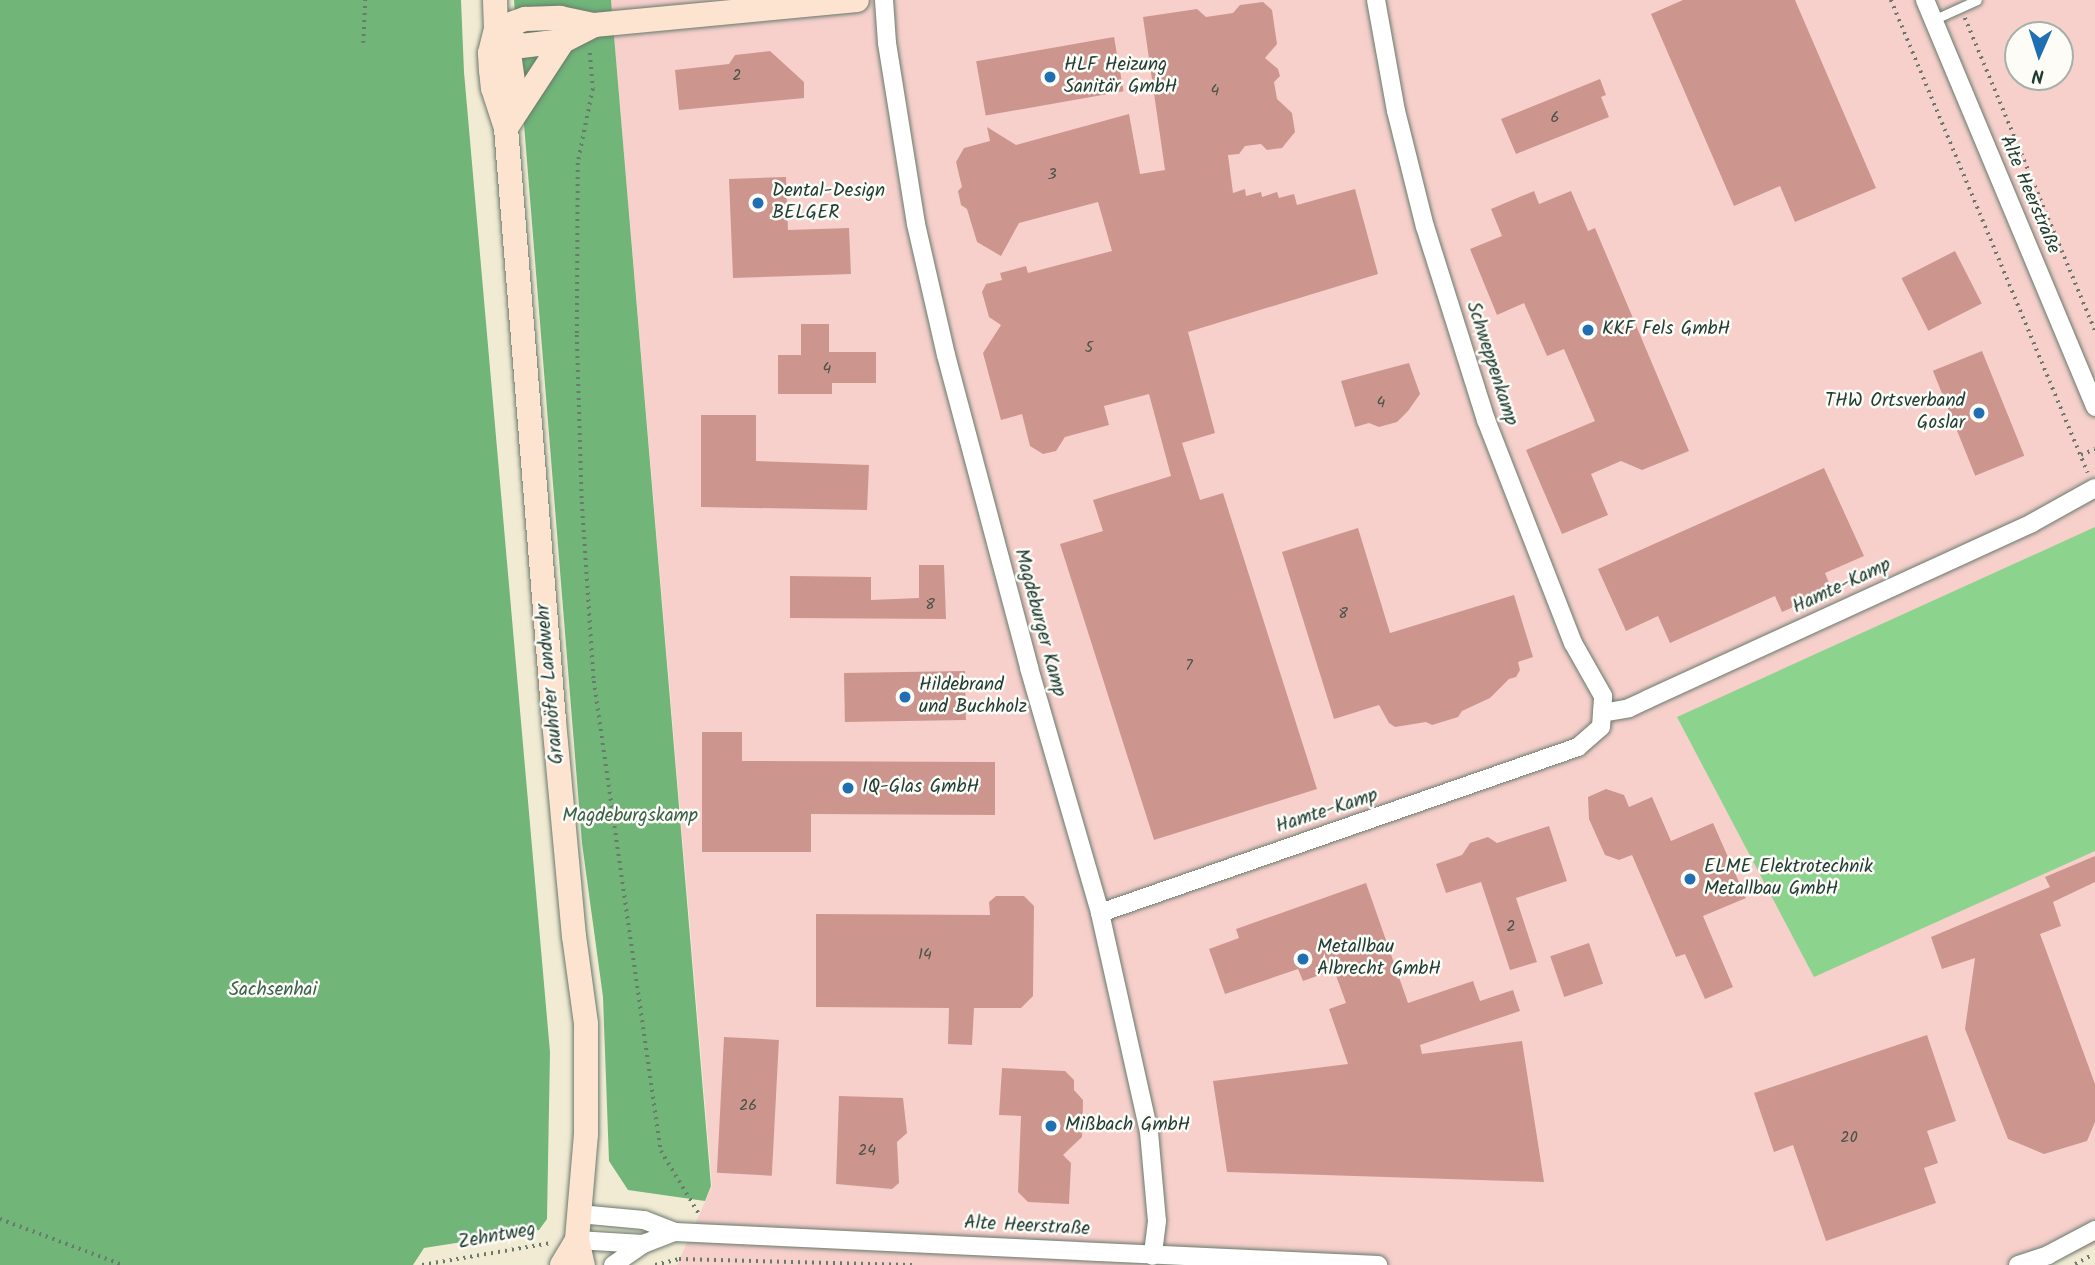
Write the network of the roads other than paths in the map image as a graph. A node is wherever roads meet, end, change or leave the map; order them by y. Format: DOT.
graph roads {
  1 [pos="495,0"];
  2 [pos="857,0"];
  3 [pos="884,0"];
  4 [pos="1376,0"];
  5 [pos="1925,0"];
  6 [pos="1977,0"];
  7 [pos="1933,20"];
  8 [pos="594,25"];
  9 [pos="496,29"];
  10 [pos="563,41"];
  11 [pos="506,128"];
  12 [pos="2095,407"];
  13 [pos="2095,488"];
  14 [pos="1601,720"];
  15 [pos="1100,913"];
  16 [pos="579,1214"];
  17 [pos="2095,1230"];
  18 [pos="675,1232"];
  19 [pos="577,1240"];
  20 [pos="643,1244"];
  21 [pos="1153,1256"];
  22 [pos="562,1265"];
  23 [pos="583,1265"];
  24 [pos="612,1265"];
  25 [pos="1378,1265"];
  26 [pos="2018,1265"];
  1 -- 9 [label="street, Grauhöfer Landwehr"];
  2 -- 8 [label="street"];
  3 -- 15 [label="street, Magdeburger Kamp"];
  4 -- 14 [label="street, Schweppenkamp"];
  5 -- 7 [label="street, Alte Heerstraße"];
  6 -- 7 [label="lane"];
  7 -- 12 [label="street, Alte Heerstraße"];
  8 -- 9 [label="street"];
  8 -- 10 [label="street"];
  9 -- 10 [label="street"];
  9 -- 11 [label="street, Grauhöfer Landwehr"];
  10 -- 11 [label="street"];
  11 -- 16 [label="street, Grauhöfer Landwehr"];
  13 -- 14 [label="street, Hamte-Kamp"];
  14 -- 15 [label="street, Hamte-Kamp"];
  15 -- 21 [label="street, Magdeburger Kamp"];
  16 -- 18 [label="street, Alte Heerstraße"];
  16 -- 19 [label="street, Grauhöfer Landwehr"];
  17 -- 26 [label="street"];
  18 -- 20 [label="street, Alte Heerstraße"];
  18 -- 21 [label="street, Alte Heerstraße"];
  19 -- 20 [label="street, Alte Heerstraße"];
  19 -- 22 [label="street, Grauhöfer Landwehr"];
  19 -- 23 [label="street, Grauhöfer Landwehr"];
  20 -- 24 [label="street, Alte Heerstraße"];
  21 -- 25 [label="street, Alte Heerstraße"];
}
